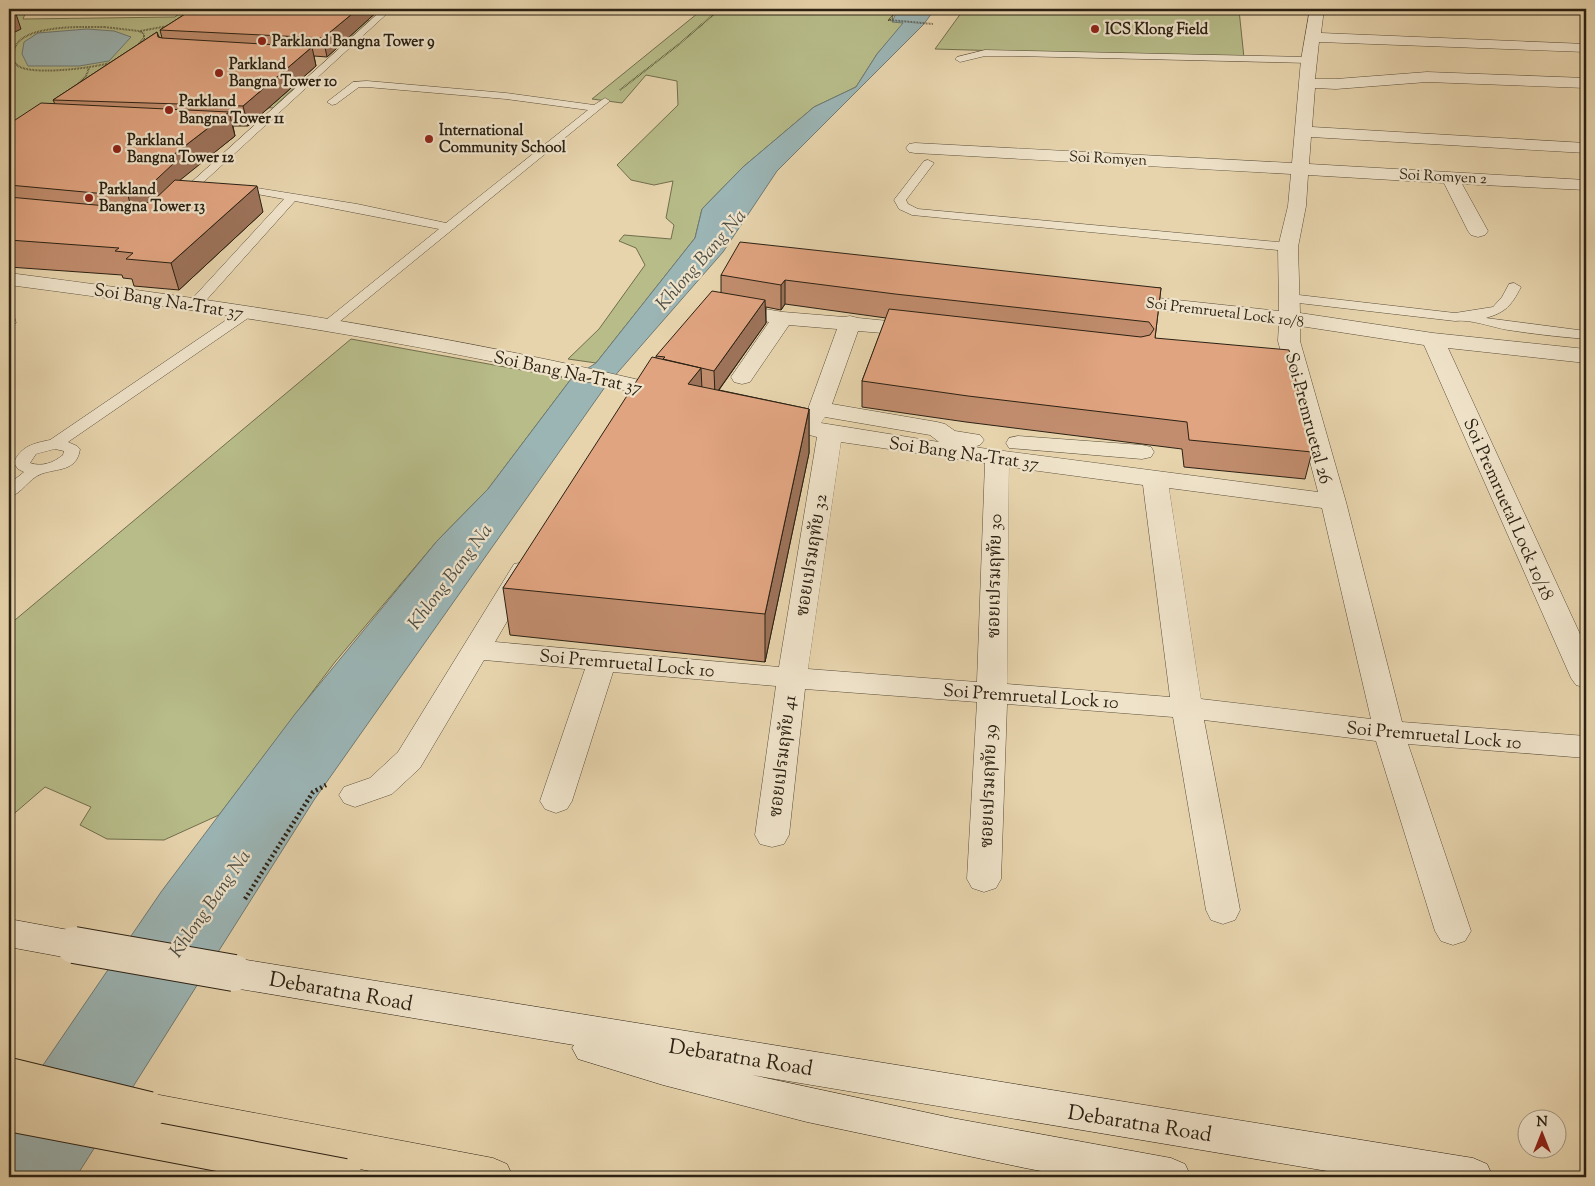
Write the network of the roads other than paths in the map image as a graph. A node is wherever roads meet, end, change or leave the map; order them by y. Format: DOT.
graph roads {
  1 [pos="388,9"];
  2 [pos="1315,25"];
  3 [pos="1470,39"];
  4 [pos="1586,41"];
  5 [pos="1586,48"];
  6 [pos="960,59"];
  7 [pos="311,60"];
  8 [pos="1309,60"];
  9 [pos="330,62"];
  10 [pos="1307,83"];
  11 [pos="1586,83"];
  12 [pos="332,102"];
  13 [pos="233,130"];
  14 [pos="252,131"];
  15 [pos="1304,132"];
  16 [pos="915,148"];
  17 [pos="1586,148"];
  18 [pos="928,163"];
  19 [pos="1300,168"];
  20 [pos="1450,177"];
  21 [pos="1584,188"];
  22 [pos="244,189"];
  23 [pos="292,198"];
  24 [pos="174,204"];
  25 [pos="447,227"];
  26 [pos="1478,231"];
  27 [pos="1288,247"];
  28 [pos="9,279"];
  29 [pos="1514,287"];
  30 [pos="1101,298"];
  31 [pos="196,303"];
  32 [pos="705,305"];
  33 [pos="1289,308"];
  34 [pos="246,313"];
  35 [pos="1455,317"];
  36 [pos="784,318"];
  37 [pos="850,322"];
  38 [pos="328,324"];
  39 [pos="939,332"];
  40 [pos="1586,335"];
  41 [pos="1433,340"];
  42 [pos="1586,356"];
  43 [pos="742,377"];
  44 [pos="626,385"];
  45 [pos="689,399"];
  46 [pos="619,410"];
  47 [pos="752,413"];
  48 [pos="818,422"];
  49 [pos="55,444"];
  50 [pos="1142,452"];
  51 [pos="997,458"];
  52 [pos="36,470"];
  53 [pos="1155,478"];
  54 [pos="9,492"];
  55 [pos="1332,502"];
  56 [pos="537,550"];
  57 [pos="475,650"];
  58 [pos="602,661"];
  59 [pos="792,678"];
  60 [pos="1586,678"];
  61 [pos="992,693"];
  62 [pos="1187,708"];
  63 [pos="1389,732"];
  64 [pos="1586,748"];
  65 [pos="355,795"];
  66 [pos="556,801"];
  67 [pos="772,835"];
  68 [pos="984,879"];
  69 [pos="1223,910"];
  70 [pos="1453,931"];
  71 [pos="9,933"];
  72 [pos="489,1016"];
  73 [pos="9,1076"];
  74 [pos="9,1113"];
  75 [pos="344,1177"];
  76 [pos="493,1177"];
  77 [pos="1171,1177"];
  78 [pos="1473,1177"];
  1 -- 9 [label="lane"];
  2 -- 3 [label="street"];
  2 -- 8 [label="street, Soi Premruetal 26"];
  3 -- 4 [label="street"];
  3 -- 5 [label="street"];
  6 -- 8 [label="lane"];
  7 -- 9 [label="lane"];
  8 -- 10 [label="street, Soi Premruetal 26"];
  9 -- 14 [label="lane"];
  10 -- 11 [label="street"];
  10 -- 15 [label="street, Soi Premruetal 26"];
  12 -- 25 [label="lane"];
  13 -- 14 [label="lane"];
  14 -- 24 [label="lane"];
  15 -- 17 [label="street"];
  15 -- 19 [label="street, Soi Premruetal 26"];
  16 -- 19 [label="street, Soi Romyen"];
  18 -- 27 [label="lane"];
  19 -- 20 [label="street, Soi Romyen 2"];
  19 -- 27 [label="street, Soi Premruetal 26"];
  20 -- 21 [label="street, Soi Romyen 2"];
  20 -- 26 [label="street"];
  22 -- 23 [label="lane"];
  23 -- 25 [label="lane"];
  23 -- 31 [label="lane"];
  25 -- 38 [label="lane"];
  27 -- 33 [label="street, Soi Premruetal 26"];
  28 -- 31 [label="street, Soi Bang Na-Trat 37"];
  29 -- 35 [label="lane"];
  30 -- 33 [label="street, Soi Premruetal Lock 10/8"];
  31 -- 34 [label="street, Soi Bang Na-Trat 37"];
  32 -- 36 [label="street"];
  33 -- 35 [label="lane"];
  33 -- 41 [label="street, Soi Premruetal Lock 10/8"];
  33 -- 55 [label="street, Soi Premruetal 26"];
  34 -- 38 [label="street, Soi Bang Na-Trat 37"];
  34 -- 49 [label="lane"];
  35 -- 40 [label="lane"];
  36 -- 37 [label="street"];
  36 -- 43 [label="street"];
  37 -- 39 [label="street"];
  37 -- 48 [label="street, ซอยเปรมฤทัย 32"];
  38 -- 44 [label="street, Soi Bang Na-Trat 37"];
  41 -- 42 [label="street, Soi Premruetal Lock 10/8"];
  41 -- 60 [label="street, Soi Premruetal Lock 10/18"];
  44 -- 45 [label="street, Soi Bang Na-Trat 37"];
  44 -- 46 [label="street"];
  47 -- 48 [label="street, Soi Bang Na-Trat 37"];
  48 -- 50 [label="street"];
  48 -- 51 [label="street, Soi Bang Na-Trat 37"];
  48 -- 59 [label="street, ซอยเปรมฤทัย 32"];
  49 -- 52 [label="lane"];
  49 -- 52 [label="lane"];
  51 -- 53 [label="street, Soi Bang Na-Trat 37"];
  51 -- 61 [label="street, ซอยเปรมฤทัย 30"];
  52 -- 54 [label="lane"];
  53 -- 55 [label="street, Soi Bang Na-Trat 37"];
  53 -- 62 [label="street"];
  55 -- 63 [label="street, Soi Premruetal 26"];
  56 -- 57 [label="street"];
  57 -- 58 [label="street, Soi Premruetal Lock 10"];
  57 -- 65 [label="street"];
  58 -- 59 [label="street, Soi Premruetal Lock 10"];
  58 -- 66 [label="street"];
  59 -- 61 [label="street, Soi Premruetal Lock 10"];
  59 -- 67 [label="street, ซอยเปรมฤทัย 41"];
  61 -- 62 [label="street, Soi Premruetal Lock 10"];
  61 -- 68 [label="street, ซอยเปรมฤทัย 39"];
  62 -- 63 [label="street, Soi Premruetal Lock 10"];
  62 -- 69 [label="street"];
  63 -- 64 [label="street, Soi Premruetal Lock 10"];
  63 -- 70 [label="street, Soi Premruetal 26"];
  71 -- 72 [label="street, Debaratna Road, bridge"];
  72 -- 77 [label="street"];
  72 -- 78 [label="street, Debaratna Road"];
  73 -- 76 [label="highway, bridge"];
  74 -- 75 [label="highway, bridge"];
}
